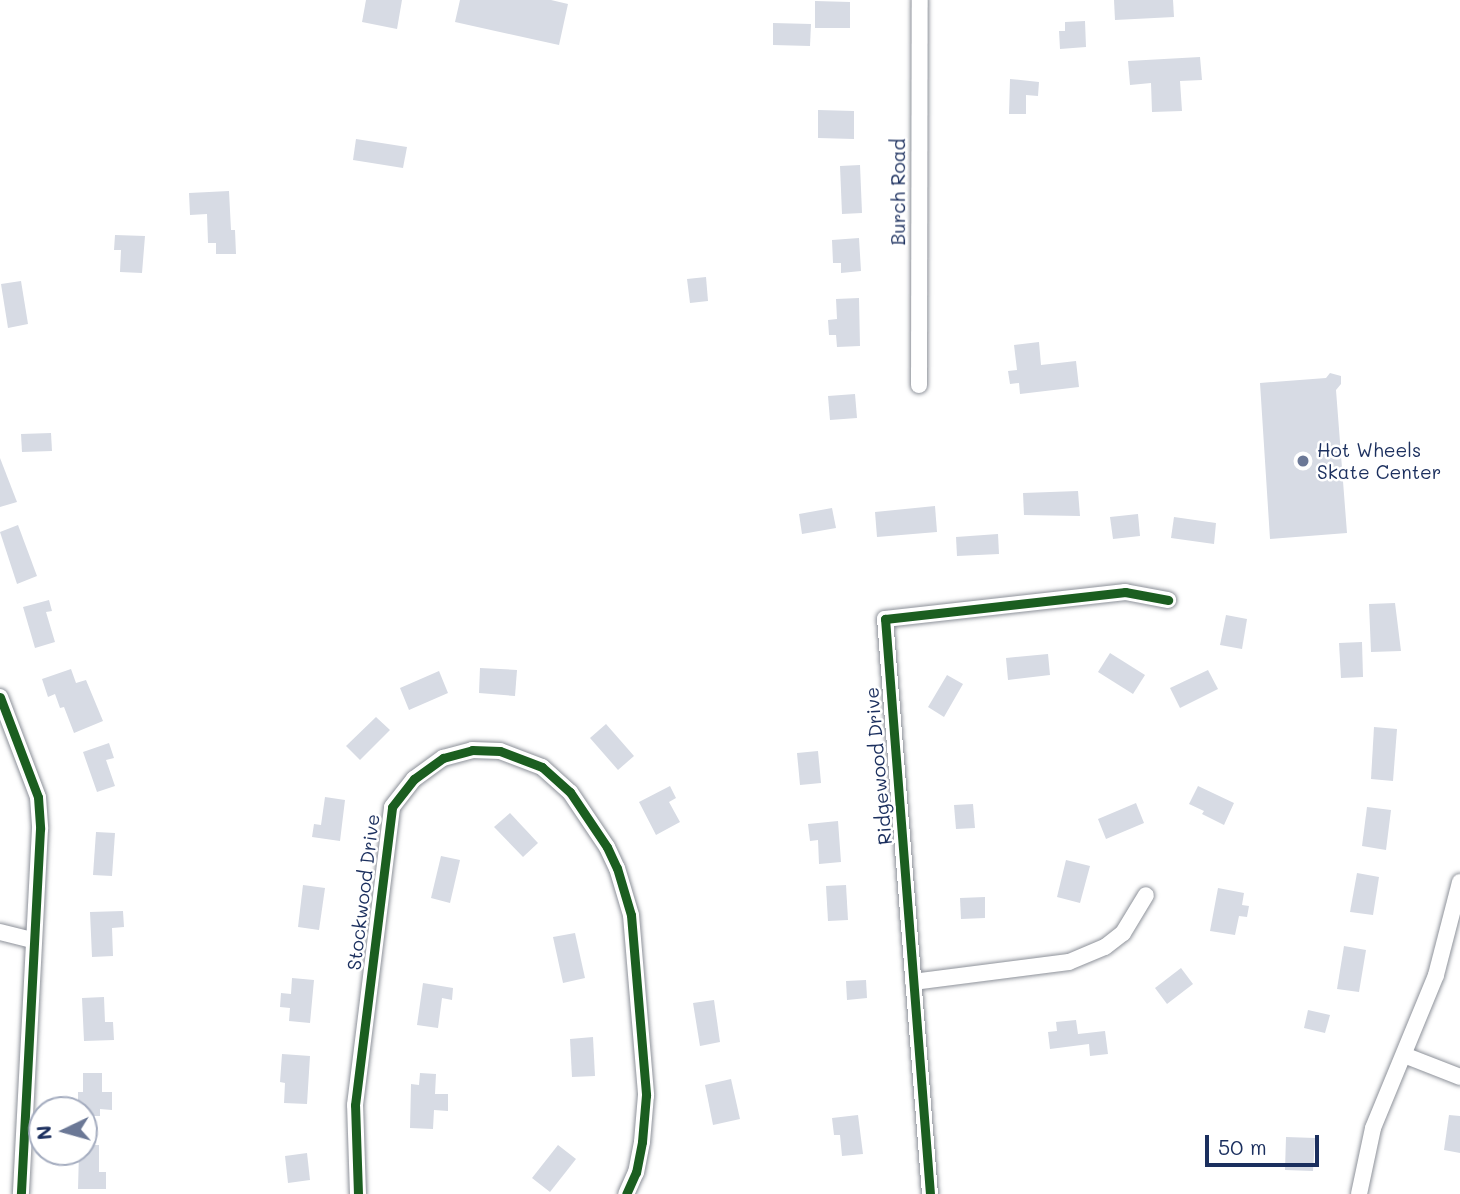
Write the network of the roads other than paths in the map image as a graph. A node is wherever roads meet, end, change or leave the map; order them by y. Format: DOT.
graph roads {
  1 [pos="920,0"];
  2 [pos="919,385"];
  3 [pos="1168,600"];
  4 [pos="0,697"];
  5 [pos="1460,882"];
  6 [pos="1146,895"];
  7 [pos="0,932"];
  8 [pos="32,940"];
  9 [pos="913,982"];
  10 [pos="1404,1055"];
  11 [pos="1460,1077"];
  12 [pos="21,1194"];
  13 [pos="358,1194"];
  14 [pos="626,1194"];
  15 [pos="930,1194"];
  16 [pos="1359,1194"];
  1 -- 2 [label="street, Burch Road"];
  3 -- 9 [label="street, Ridgewood Drive"];
  4 -- 8 [label="street"];
  5 -- 10 [label="street"];
  6 -- 9 [label="street"];
  7 -- 8 [label="street"];
  8 -- 12 [label="street"];
  9 -- 15 [label="street, Ridgewood Drive"];
  10 -- 11 [label="street"];
  10 -- 16 [label="street"];
  13 -- 14 [label="street, Stockwood Drive"];
}
